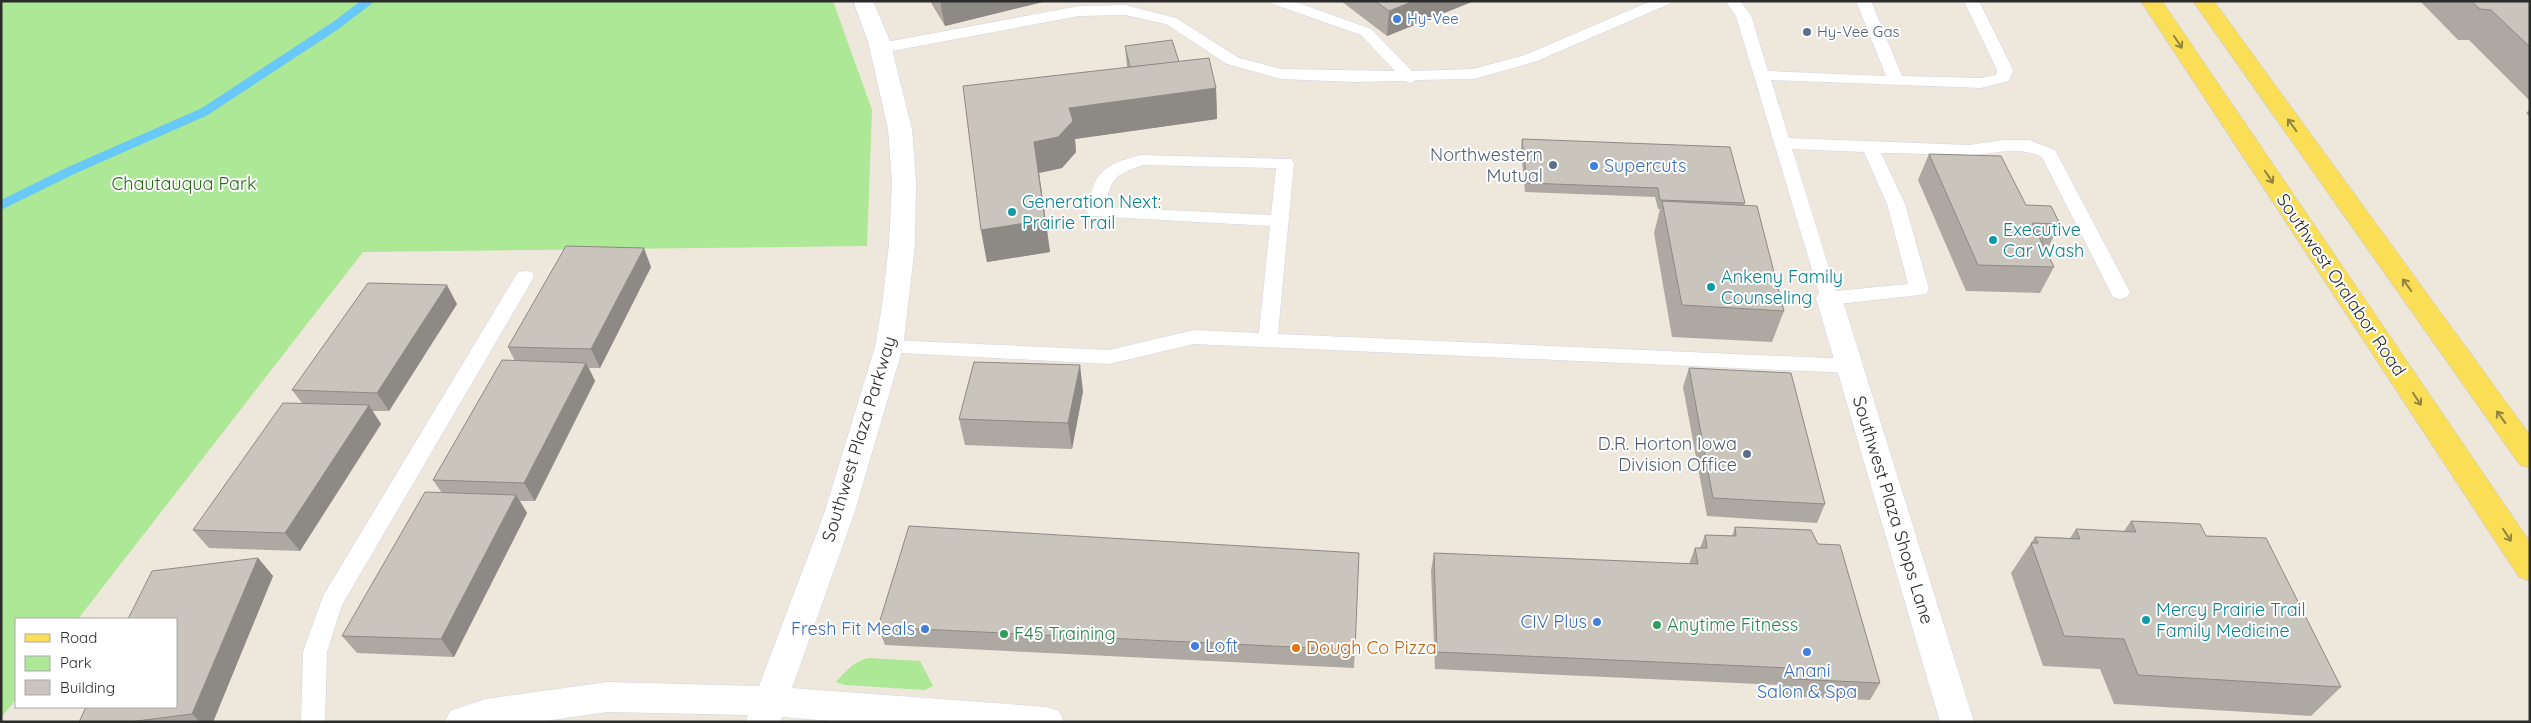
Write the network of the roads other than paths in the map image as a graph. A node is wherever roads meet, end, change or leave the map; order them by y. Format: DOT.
graph roads {
  1 [pos="863,1"];
  2 [pos="1278,1"];
  3 [pos="1664,1"];
  4 [pos="1732,1"];
  5 [pos="1863,1"];
  6 [pos="1971,1"];
  7 [pos="2151,1"];
  8 [pos="2203,1"];
  9 [pos="1079,6"];
  10 [pos="881,48"];
  11 [pos="1760,75"];
  12 [pos="1410,78"];
  13 [pos="1896,81"];
  14 [pos="1781,143"];
  15 [pos="1870,147"];
  16 [pos="1280,220"];
  17 [pos="525,277"];
  18 [pos="2120,292"];
  19 [pos="1829,298"];
  20 [pos="1268,340"];
  21 [pos="889,347"];
  22 [pos="1850,366"];
  23 [pos="2530,457"];
  24 [pos="2530,568"];
  25 [pos="766,712"];
  26 [pos="313,722"];
  27 [pos="462,722"];
  28 [pos="1047,722"];
  29 [pos="1957,722"];
  1 -- 10 [label="street, Southwest Plaza Parkway"];
  2 -- 12 [label="lane"];
  3 -- 12 [label="lane"];
  4 -- 11 [label="lane"];
  5 -- 13 [label="lane"];
  6 -- 13 [label="lane"];
  7 -- 24 [label="main road, Southwest Oralabor Road, one-way"];
  23 -- 8 [label="main road, one-way"];
  9 -- 10 [label="lane"];
  9 -- 12 [label="lane"];
  10 -- 21 [label="street, Southwest Plaza Parkway"];
  11 -- 13 [label="lane"];
  11 -- 14 [label="lane"];
  14 -- 15 [label="lane"];
  14 -- 19 [label="lane"];
  15 -- 18 [label="lane"];
  15 -- 19 [label="lane"];
  16 -- 16 [label="lane"];
  16 -- 20 [label="lane"];
  17 -- 26 [label="lane"];
  19 -- 22 [label="street, Southwest Plaza Shops Lane"];
  20 -- 21 [label="lane"];
  20 -- 22 [label="lane"];
  21 -- 25 [label="street, Southwest Plaza Parkway"];
  22 -- 29 [label="street, Southwest Plaza Shops Lane"];
  25 -- 27 [label="street"];
  25 -- 28 [label="street"];
}
